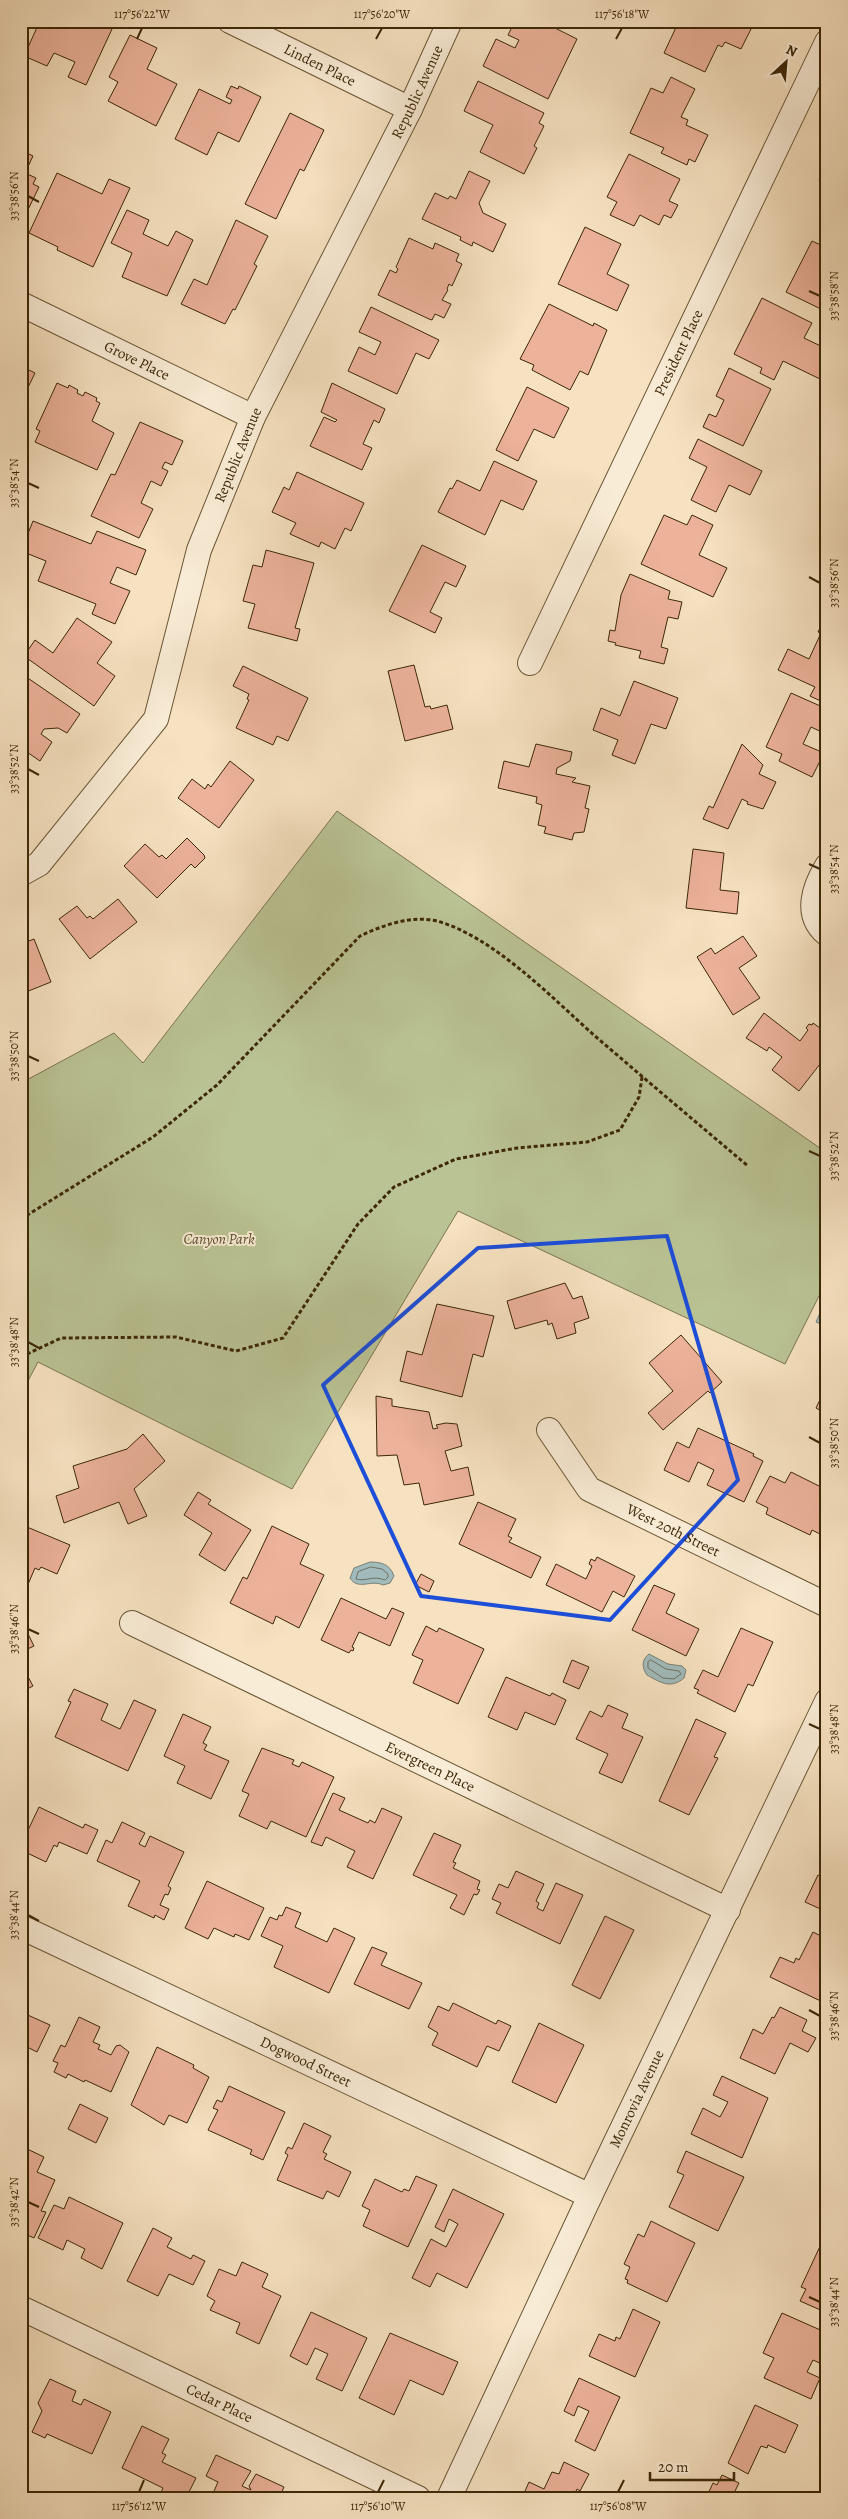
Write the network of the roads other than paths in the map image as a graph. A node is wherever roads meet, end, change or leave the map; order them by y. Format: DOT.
graph roads {
  1 [pos="230,21"];
  2 [pos="450,21"];
  3 [pos="827,42"];
  4 [pos="410,109"];
  5 [pos="21,304"];
  6 [pos="253,417"];
  7 [pos="530,663"];
  8 [pos="827,866"];
  9 [pos="21,874"];
  10 [pos="827,934"];
  11 [pos="549,1430"];
  12 [pos="824,1604"];
  13 [pos="132,1623"];
  14 [pos="827,1701"];
  15 [pos="728,1910"];
  16 [pos="21,1927"];
  17 [pos="590,2196"];
  18 [pos="21,2308"];
  19 [pos="418,2498"];
  20 [pos="449,2498"];
  1 -- 4 [label="street, Linden Place"];
  2 -- 4 [label="street, Republic Avenue"];
  3 -- 7 [label="street, President Place"];
  4 -- 6 [label="street, Republic Avenue"];
  5 -- 6 [label="street, Grove Place"];
  6 -- 9 [label="street, Republic Avenue"];
  8 -- 10 [label="street"];
  11 -- 12 [label="street, West 20th Street"];
  13 -- 15 [label="street, Evergreen Place"];
  14 -- 15 [label="street, Monrovia Avenue"];
  15 -- 17 [label="street, Monrovia Avenue"];
  16 -- 17 [label="street, Dogwood Street"];
  17 -- 20 [label="street, Monrovia Avenue"];
  18 -- 19 [label="street, Cedar Place"];
}
